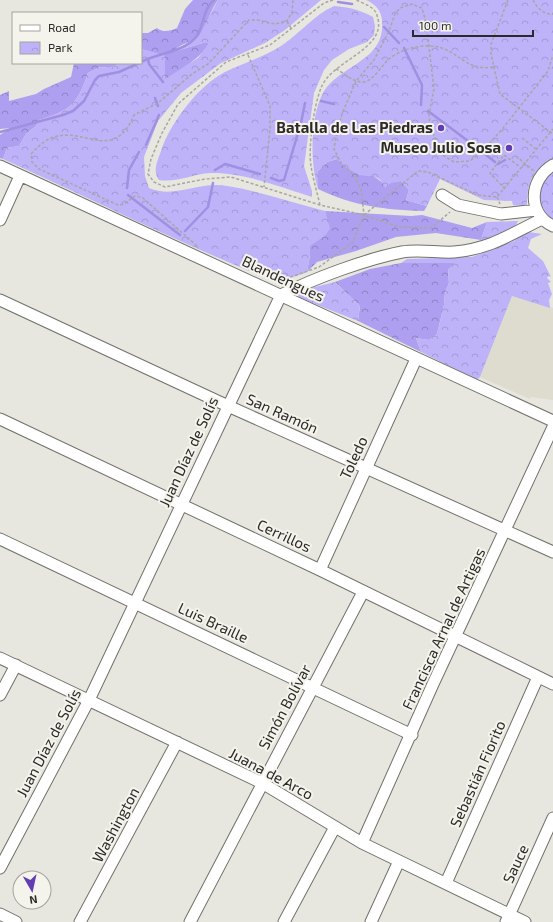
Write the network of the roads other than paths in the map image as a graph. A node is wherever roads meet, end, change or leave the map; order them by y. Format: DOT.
graph roads {
  1 [pos="0,166"];
  2 [pos="553,166"];
  3 [pos="20,176"];
  4 [pos="442,195"];
  5 [pos="539,214"];
  6 [pos="0,220"];
  7 [pos="553,226"];
  8 [pos="282,295"];
  9 [pos="0,300"];
  10 [pos="416,359"];
  11 [pos="228,406"];
  12 [pos="0,420"];
  13 [pos="553,421"];
  14 [pos="553,427"];
  15 [pos="366,468"];
  16 [pos="181,505"];
  17 [pos="506,530"];
  18 [pos="0,539"];
  19 [pos="553,552"];
  20 [pos="320,570"];
  21 [pos="364,592"];
  22 [pos="135,602"];
  23 [pos="456,637"];
  24 [pos="0,658"];
  25 [pos="16,665"];
  26 [pos="538,677"];
  27 [pos="553,684"];
  28 [pos="313,687"];
  29 [pos="0,694"];
  30 [pos="89,700"];
  31 [pos="412,735"];
  32 [pos="177,742"];
  33 [pos="262,783"];
  34 [pos="553,818"];
  35 [pos="336,827"];
  36 [pos="362,843"];
  37 [pos="399,861"];
  38 [pos="0,868"];
  39 [pos="446,883"];
  40 [pos="0,914"];
  41 [pos="508,918"];
  42 [pos="16,922"];
  43 [pos="80,922"];
  44 [pos="190,922"];
  45 [pos="284,922"];
  46 [pos="371,922"];
  47 [pos="525,922"];
  1 -- 3 [label="street, Blandengues"];
  2 -- 5 [label="street"];
  3 -- 6 [label="street"];
  3 -- 8 [label="street, Blandengues"];
  4 -- 5 [label="street"];
  5 -- 7 [label="street"];
  5 -- 8 [label="street"];
  8 -- 10 [label="street, Blandengues"];
  8 -- 11 [label="street, Juan Díaz de Solís"];
  9 -- 11 [label="street, San Ramón"];
  10 -- 13 [label="street, Blandengues"];
  10 -- 15 [label="street, Toledo"];
  11 -- 15 [label="street, San Ramón"];
  11 -- 16 [label="street, Juan Díaz de Solís"];
  12 -- 16 [label="street, Cerrillos"];
  14 -- 17 [label="street, Francisca Arnal de Artigas"];
  15 -- 17 [label="street, San Ramón"];
  15 -- 20 [label="street, Toledo"];
  16 -- 20 [label="street, Cerrillos"];
  16 -- 22 [label="street, Juan Díaz de Solís"];
  17 -- 19 [label="street, San Ramón"];
  17 -- 23 [label="street, Francisca Arnal de Artigas"];
  18 -- 22 [label="street, Luis Braille"];
  20 -- 21 [label="street, Cerrillos"];
  21 -- 23 [label="street, Cerrillos"];
  21 -- 28 [label="street, Simón Bolívar"];
  22 -- 28 [label="street, Luis Braille"];
  22 -- 30 [label="street, Juan Díaz de Solís"];
  23 -- 26 [label="street, Cerrillos"];
  23 -- 31 [label="street, Francisca Arnal de Artigas"];
  24 -- 25 [label="street, Juana de Arco"];
  25 -- 29 [label="street"];
  25 -- 30 [label="street, Juana de Arco"];
  26 -- 27 [label="street, Cerrillos"];
  26 -- 39 [label="street, Sebastián Fiorito"];
  28 -- 31 [label="street, Luis Braille"];
  28 -- 33 [label="street, Simón Bolívar"];
  30 -- 32 [label="street, Juana de Arco"];
  30 -- 38 [label="street, Juan Díaz de Solís"];
  31 -- 36 [label="street, Francisca Arnal de Artigas"];
  32 -- 33 [label="street, Juana de Arco"];
  32 -- 43 [label="street, Washington"];
  33 -- 35 [label="street, Juana de Arco"];
  33 -- 44 [label="street, Simón Bolívar"];
  34 -- 41 [label="street, Sauce"];
  35 -- 36 [label="street, Juana de Arco"];
  35 -- 45 [label="street"];
  36 -- 37 [label="street, Juana de Arco"];
  37 -- 39 [label="street, Juana de Arco"];
  37 -- 46 [label="street"];
  39 -- 41 [label="street, Juana de Arco"];
  40 -- 42 [label="street"];
  41 -- 47 [label="street, Juana de Arco"];
}
